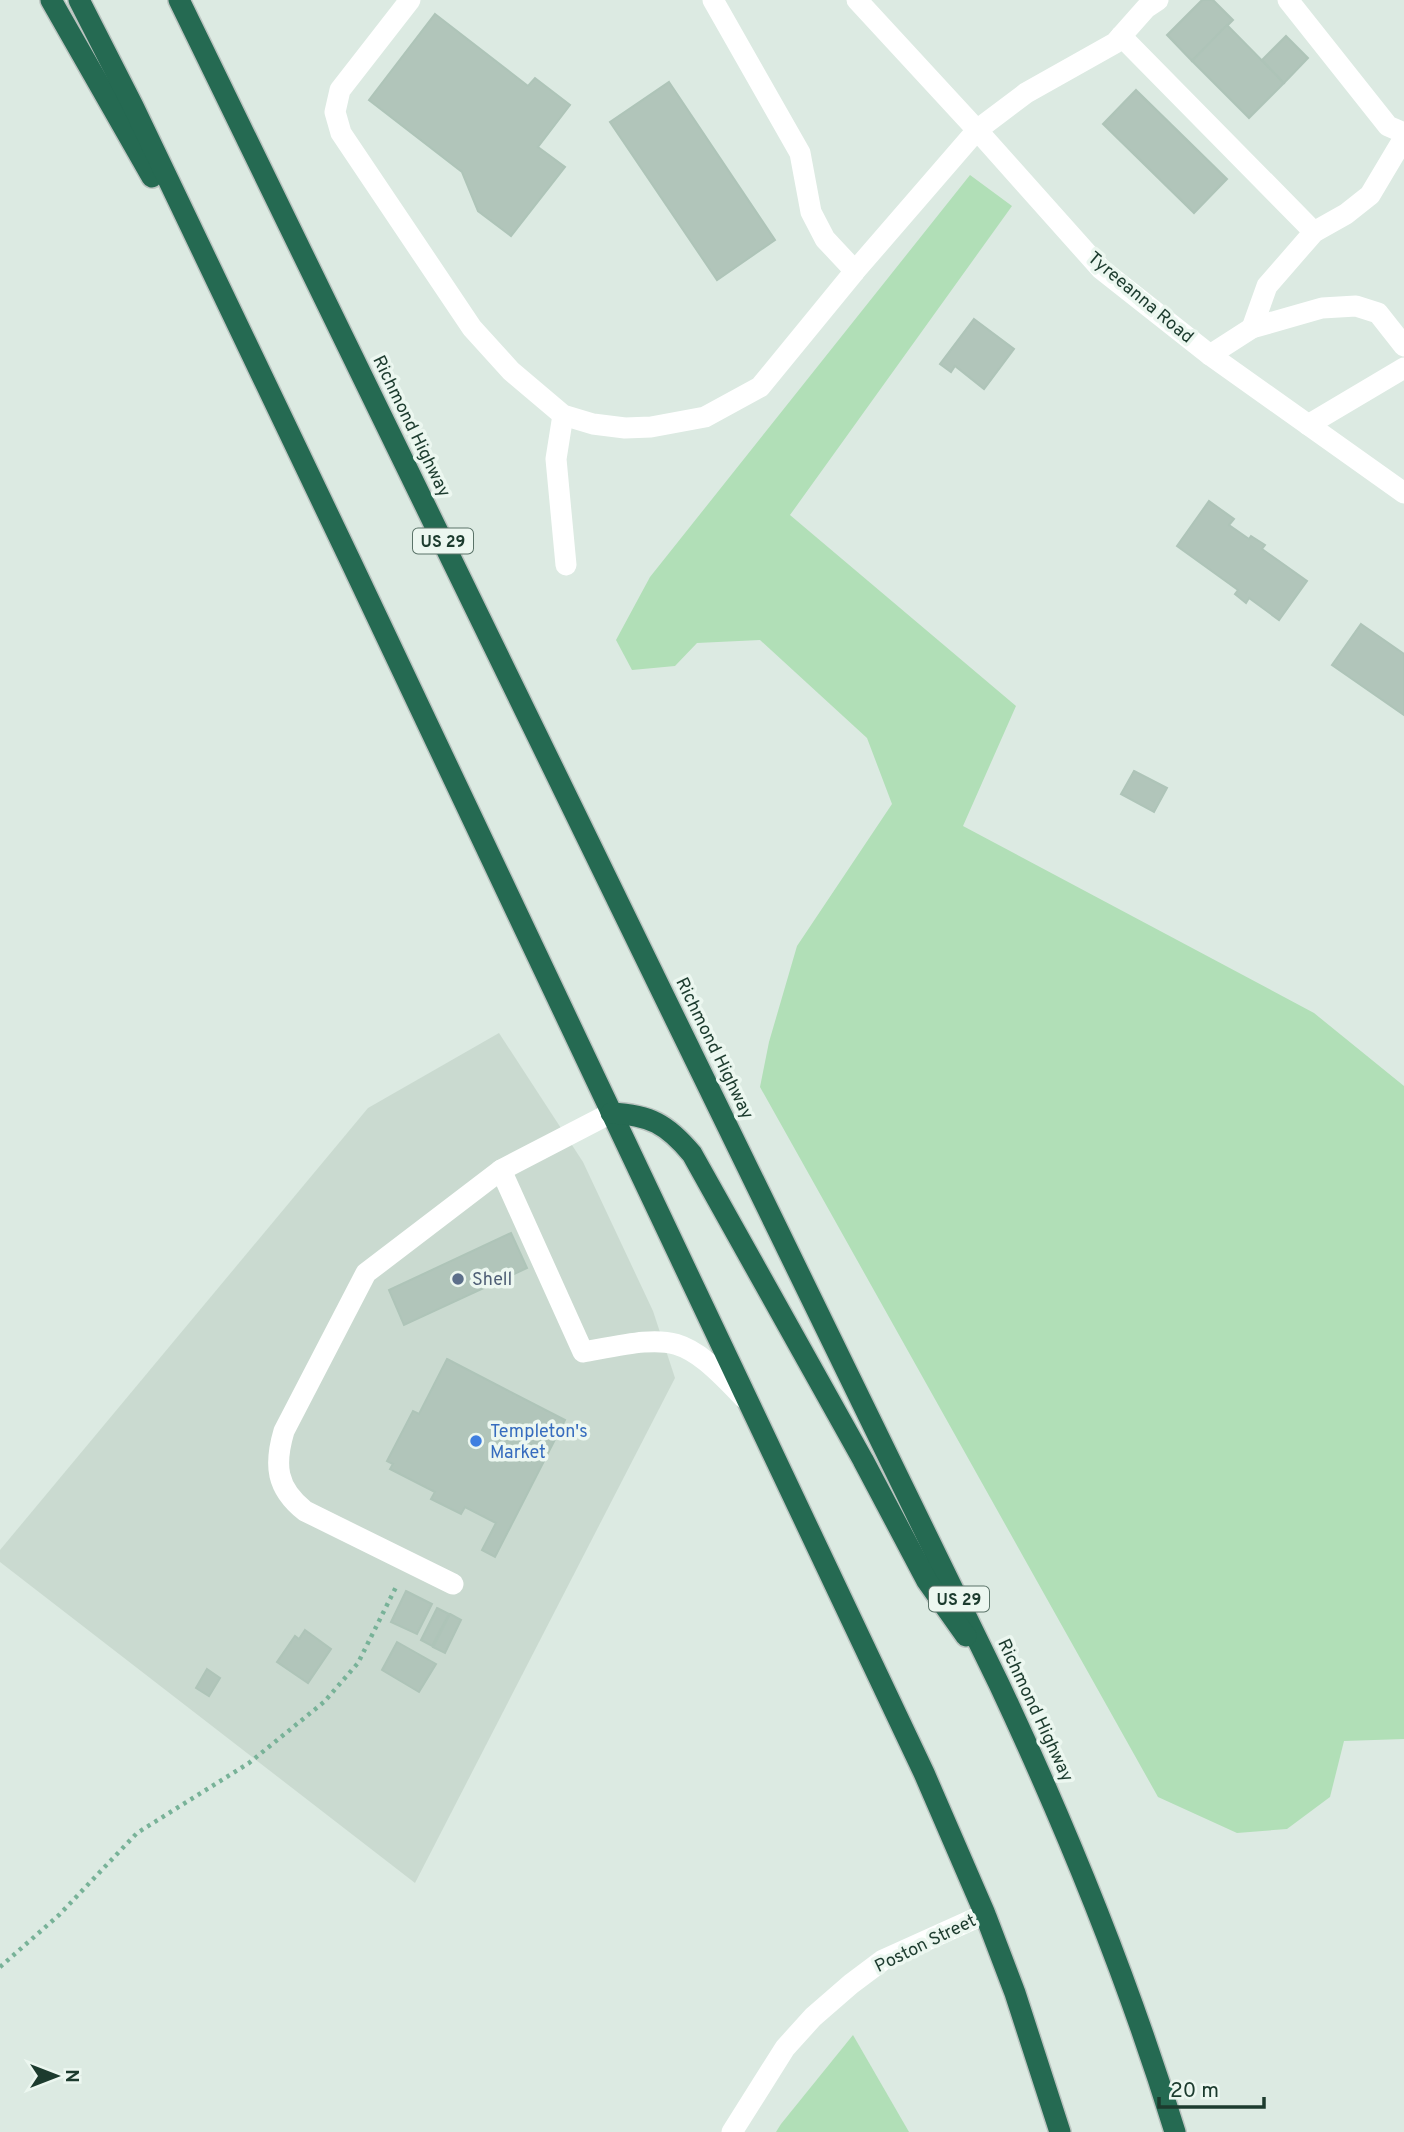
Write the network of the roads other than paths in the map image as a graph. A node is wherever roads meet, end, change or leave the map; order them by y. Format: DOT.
graph roads {
  1 [pos="51,0"];
  2 [pos="79,0"];
  3 [pos="179,0"];
  4 [pos="410,0"];
  5 [pos="713,0"];
  6 [pos="857,0"];
  7 [pos="1158,0"];
  8 [pos="1288,0"];
  9 [pos="1121,36"];
  10 [pos="977,130"];
  11 [pos="1404,136"];
  12 [pos="1314,232"];
  13 [pos="856,271"];
  14 [pos="230,313"];
  15 [pos="1252,328"];
  16 [pos="1404,346"];
  17 [pos="1210,355"];
  18 [pos="1404,368"];
  19 [pos="564,415"];
  20 [pos="1308,425"];
  21 [pos="1404,493"];
  22 [pos="566,565"];
  23 [pos="611,1114"];
  24 [pos="501,1170"];
  25 [pos="748,1402"];
  26 [pos="453,1584"];
  27 [pos="999,1684"];
  28 [pos="985,1914"];
  29 [pos="732,2132"];
  30 [pos="1060,2132"];
  31 [pos="1175,2132"];
  1 -- 14 [label="highway"];
  2 -- 14 [label="highway"];
  3 -- 27 [label="highway, Richmond Highway / US 29"];
  4 -- 19 [label="street"];
  5 -- 13 [label="street"];
  6 -- 10 [label="street, Tyreeanna Road"];
  7 -- 9 [label="street"];
  8 -- 11 [label="street"];
  9 -- 10 [label="street"];
  9 -- 12 [label="street"];
  10 -- 13 [label="street"];
  10 -- 17 [label="street, Tyreeanna Road"];
  11 -- 12 [label="street"];
  12 -- 15 [label="street"];
  13 -- 19 [label="street"];
  14 -- 23 [label="highway"];
  15 -- 16 [label="street"];
  15 -- 17 [label="street"];
  17 -- 20 [label="street, Tyreeanna Road"];
  18 -- 20 [label="street"];
  19 -- 22 [label="street"];
  20 -- 21 [label="street, Tyreeanna Road"];
  23 -- 24 [label="street"];
  23 -- 25 [label="highway"];
  23 -- 27 [label="highway"];
  24 -- 25 [label="street"];
  24 -- 26 [label="street"];
  25 -- 28 [label="highway"];
  27 -- 31 [label="highway, Richmond Highway / US 29"];
  28 -- 29 [label="street, Poston Street"];
  28 -- 30 [label="highway"];
}
